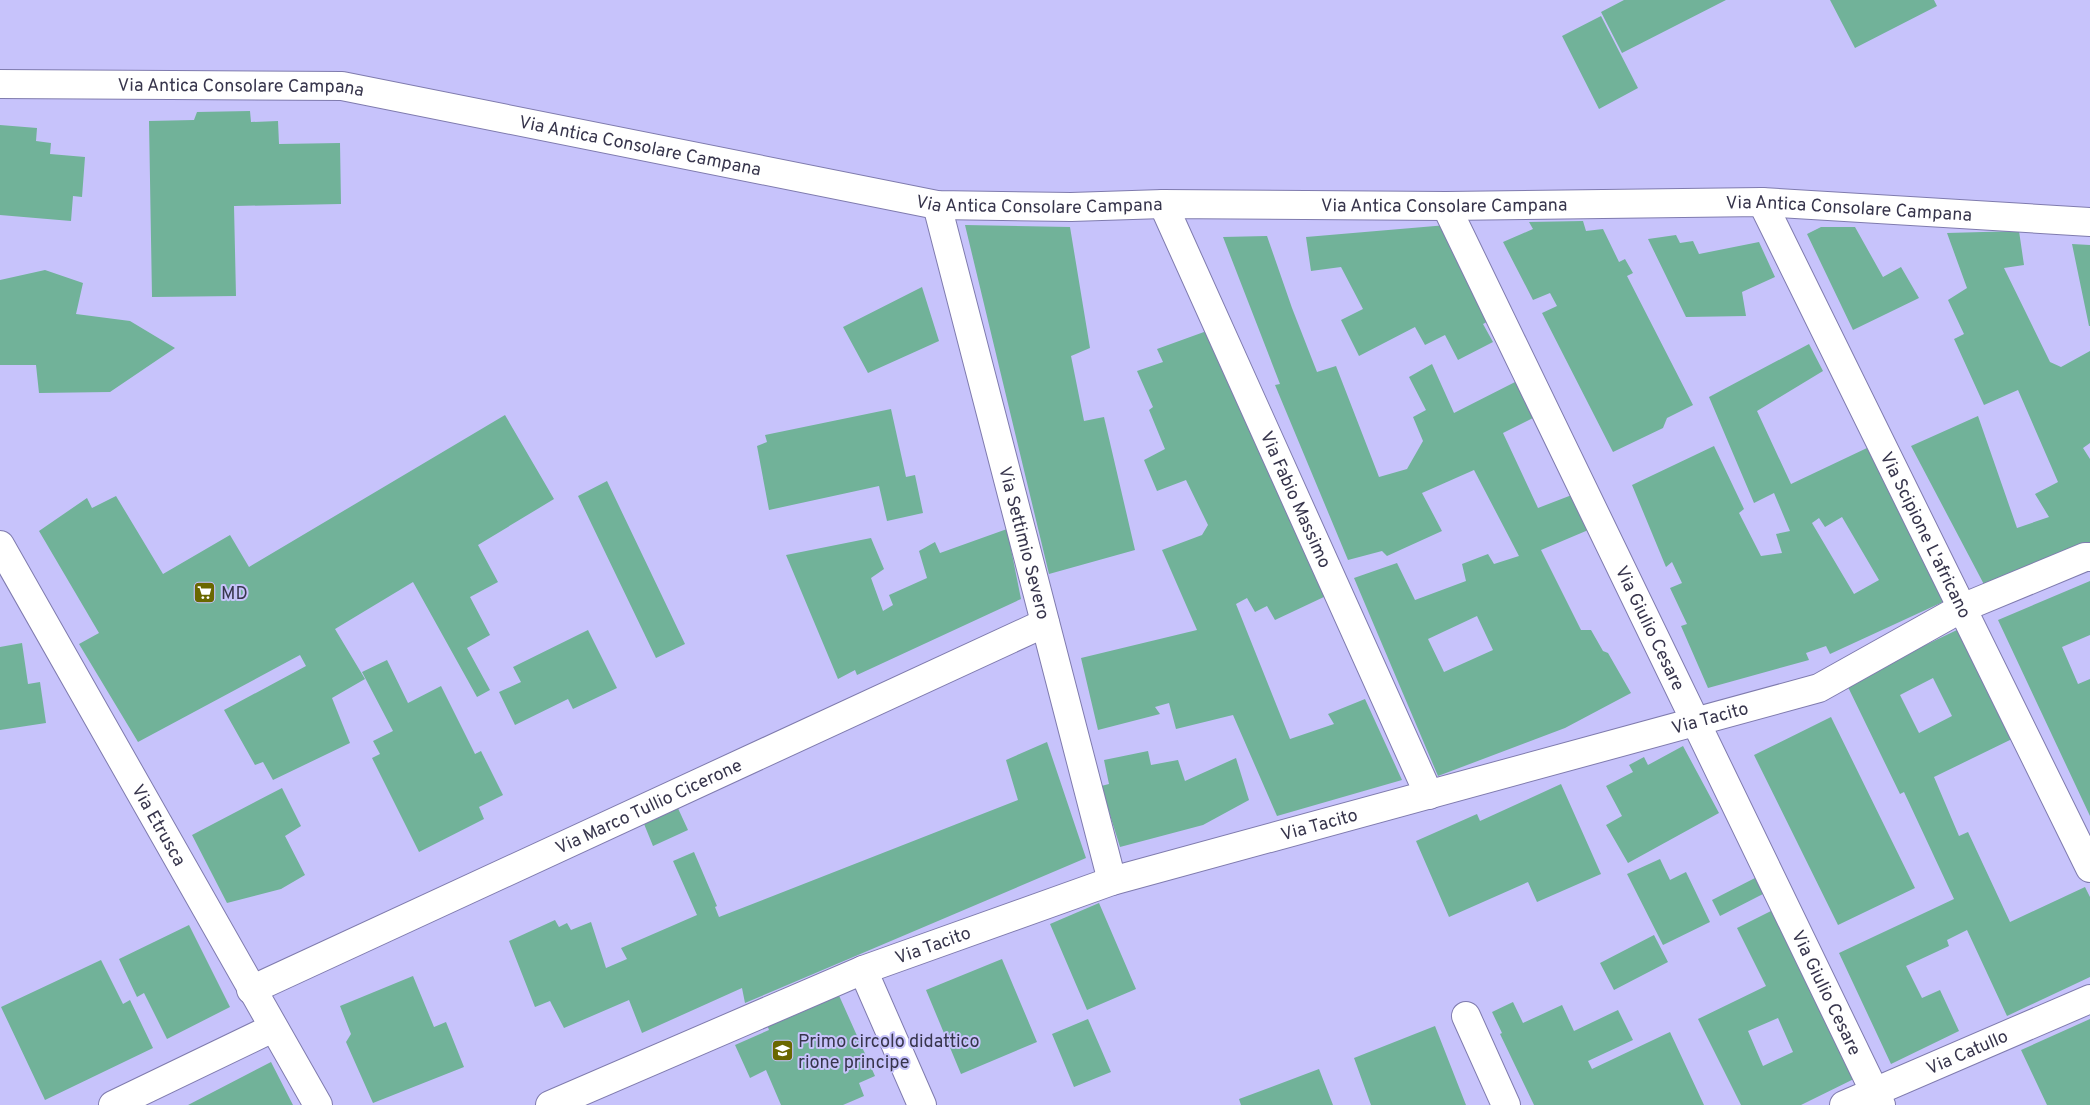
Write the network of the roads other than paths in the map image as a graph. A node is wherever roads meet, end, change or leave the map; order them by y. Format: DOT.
graph roads {
  1 [pos="0,84"];
  2 [pos="1762,202"];
  3 [pos="1163,204"];
  4 [pos="937,205"];
  5 [pos="1446,206"];
  6 [pos="2090,222"];
  7 [pos="0,545"];
  8 [pos="2090,557"];
  9 [pos="1962,608"];
  10 [pos="1045,623"];
  11 [pos="1696,721"];
  12 [pos="1429,795"];
  13 [pos="2090,868"];
  14 [pos="1112,881"];
  15 [pos="863,970"];
  16 [pos="251,990"];
  17 [pos="2090,999"];
  18 [pos="1466,1016"];
  19 [pos="273,1028"];
  20 [pos="1878,1098"];
  21 [pos="113,1105"];
  22 [pos="318,1105"];
  23 [pos="550,1105"];
  24 [pos="922,1105"];
  25 [pos="1506,1105"];
  26 [pos="1844,1105"];
  1 -- 4 [label="street, Via Antica Consolare Campana"];
  2 -- 5 [label="street, Via Antica Consolare Campana"];
  2 -- 6 [label="street, Via Antica Consolare Campana"];
  2 -- 9 [label="street, Via Scipione L'africano"];
  3 -- 4 [label="street, Via Antica Consolare Campana"];
  3 -- 5 [label="street, Via Antica Consolare Campana"];
  3 -- 12 [label="street, Via Fabio Massimo"];
  4 -- 10 [label="street, Via Settimio Severo"];
  5 -- 11 [label="street, Via Giulio Cesare"];
  7 -- 16 [label="street, Via Etrusca"];
  8 -- 9 [label="street, Via Tacito"];
  9 -- 11 [label="street, Via Tacito"];
  9 -- 13 [label="street, Via Scipione L'africano"];
  10 -- 14 [label="street, Via Settimio Severo"];
  10 -- 16 [label="street, Via Marco Tullio Cicerone"];
  11 -- 12 [label="street, Via Tacito"];
  11 -- 20 [label="street, Via Giulio Cesare"];
  12 -- 14 [label="street, Via Tacito"];
  14 -- 15 [label="street, Via Tacito"];
  15 -- 23 [label="street, Via Tacito"];
  15 -- 24 [label="street"];
  16 -- 19 [label="street, Via Etrusca"];
  17 -- 20 [label="street, Via Catullo"];
  18 -- 25 [label="street"];
  19 -- 21 [label="street"];
  19 -- 22 [label="street, Via Etrusca"];
  20 -- 26 [label="street, Via Catullo"];
}
